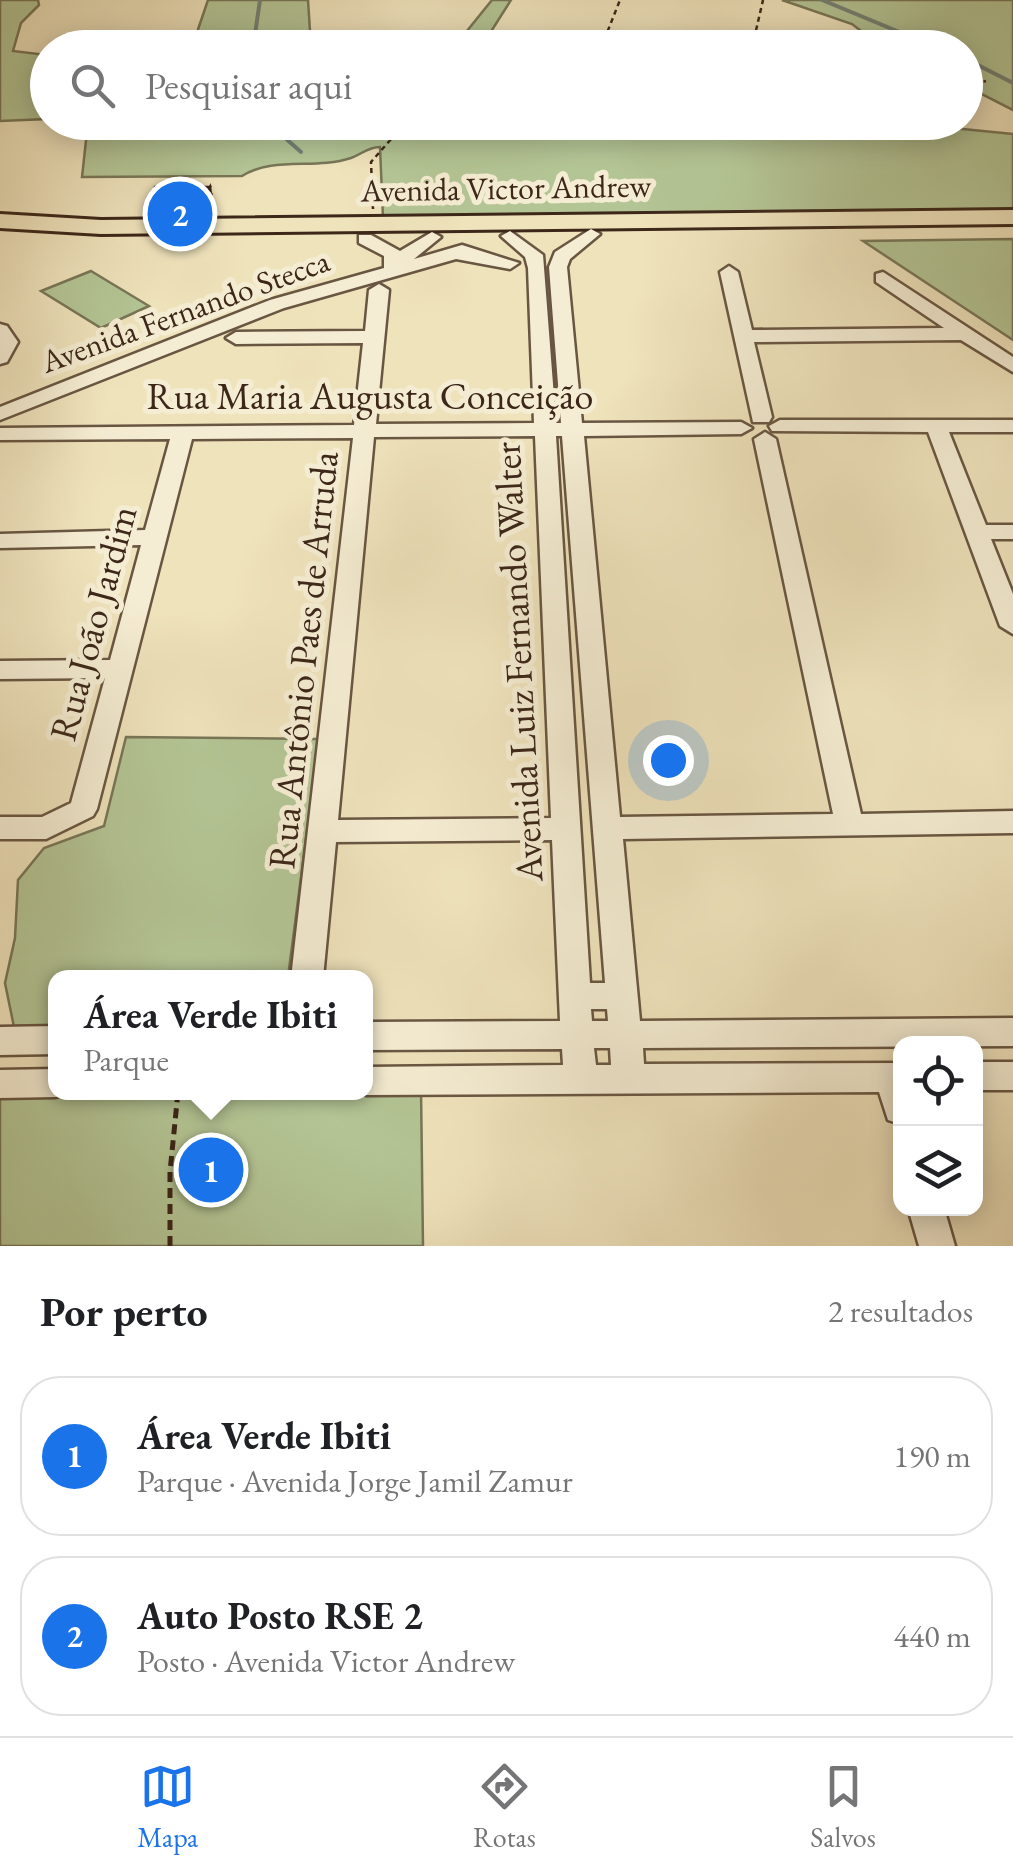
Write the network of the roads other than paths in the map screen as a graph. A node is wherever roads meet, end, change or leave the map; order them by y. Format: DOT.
graph roads {
  1 [pos="1013,216"];
  2 [pos="0,221"];
  3 [pos="369,230"];
  4 [pos="1013,230"];
  5 [pos="591,234"];
  6 [pos="510,236"];
  7 [pos="432,237"];
  8 [pos="0,238"];
  9 [pos="510,263"];
  10 [pos="730,272"];
  11 [pos="882,278"];
  12 [pos="386,280"];
  13 [pos="541,324"];
  14 [pos="0,330"];
  15 [pos="966,334"];
  16 [pos="743,336"];
  17 [pos="374,337"];
  18 [pos="236,338"];
  19 [pos="566,338"];
  20 [pos="0,358"];
  21 [pos="1013,366"];
  22 [pos="0,414"];
  23 [pos="936,426"];
  24 [pos="1013,426"];
  25 [pos="762,428"];
  26 [pos="546,429"];
  27 [pos="574,429"];
  28 [pos="364,430"];
  29 [pos="182,432"];
  30 [pos="0,434"];
  31 [pos="977,532"];
  32 [pos="1013,532"];
  33 [pos="155,536"];
  34 [pos="0,541"];
  35 [pos="1013,626"];
  36 [pos="120,669"];
  37 [pos="0,670"];
  38 [pos="1013,822"];
  39 [pos="848,824"];
  40 [pos="0,828"];
  41 [pos="610,828"];
  42 [pos="566,829"];
  43 [pos="323,830"];
  44 [pos="308,970"];
  45 [pos="622,995"];
  46 [pos="574,997"];
  47 [pos="576,1032"];
  48 [pos="910,1032"];
  49 [pos="1013,1032"];
  50 [pos="626,1034"];
  51 [pos="513,1035"];
  52 [pos="373,1036"];
  53 [pos="48,1040"];
  54 [pos="0,1041"];
  55 [pos="983,1076"];
  56 [pos="1013,1076"];
  57 [pos="629,1077"];
  58 [pos="586,1078"];
  59 [pos="512,1079"];
  60 [pos="693,1079"];
  61 [pos="48,1082"];
  62 [pos="373,1082"];
  63 [pos="0,1084"];
  64 [pos="893,1088"];
  65 [pos="928,1216"];
  66 [pos="937,1246"];
  1 -- 3 [label="main road, Avenida Victor Andrew"];
  2 -- 3 [label="main road, Avenida Victor Andrew"];
  3 -- 7 [label="main road, Avenida Victor Andrew"];
  3 -- 8 [label="main road, Avenida Victor Andrew"];
  3 -- 12 [label="street, Avenida Fernando Stecca"];
  4 -- 5 [label="main road, Avenida Victor Andrew"];
  5 -- 6 [label="main road, Avenida Victor Andrew"];
  5 -- 19 [label="street, Avenida Luiz Fernando Walter"];
  6 -- 7 [label="main road, Avenida Victor Andrew"];
  6 -- 13 [label="street, Avenida Luiz Fernando Walter"];
  7 -- 12 [label="street, Avenida Fernando Stecca"];
  9 -- 12 [label="street, Avenida Fernando Stecca"];
  10 -- 16 [label="street"];
  11 -- 15 [label="street"];
  12 -- 17 [label="street, Rua Antônio Paes de Arruda"];
  12 -- 22 [label="street, Avenida Fernando Stecca"];
  13 -- 19 [label="street"];
  13 -- 26 [label="street, Avenida Luiz Fernando Walter"];
  14 -- 20 [label="street"];
  15 -- 16 [label="street"];
  15 -- 21 [label="street"];
  16 -- 25 [label="street"];
  17 -- 18 [label="street"];
  17 -- 28 [label="street, Rua Antônio Paes de Arruda"];
  19 -- 27 [label="street, Avenida Luiz Fernando Walter"];
  23 -- 24 [label="street, Rua Maria Augusta Conceição"];
  23 -- 25 [label="street, Rua Maria Augusta Conceição"];
  23 -- 31 [label="street"];
  25 -- 27 [label="street, Rua Maria Augusta Conceição"];
  25 -- 39 [label="street"];
  26 -- 27 [label="street, Rua Maria Augusta Conceição"];
  26 -- 28 [label="street, Rua Maria Augusta Conceição"];
  26 -- 42 [label="street, Avenida Luiz Fernando Walter"];
  27 -- 41 [label="street, Avenida Luiz Fernando Walter"];
  28 -- 29 [label="street, Rua Maria Augusta Conceição"];
  28 -- 43 [label="street, Rua Antônio Paes de Arruda"];
  29 -- 30 [label="street, Rua Maria Augusta Conceição"];
  29 -- 33 [label="street, Rua João Jardim"];
  31 -- 32 [label="street"];
  31 -- 35 [label="street"];
  33 -- 34 [label="street"];
  33 -- 36 [label="street, Rua João Jardim"];
  36 -- 37 [label="street"];
  36 -- 40 [label="street, Rua João Jardim"];
  38 -- 39 [label="street"];
  39 -- 41 [label="street"];
  41 -- 45 [label="street, Avenida Luiz Fernando Walter"];
  42 -- 43 [label="street"];
  42 -- 46 [label="street, Avenida Luiz Fernando Walter"];
  43 -- 44 [label="street, Rua Antônio Paes de Arruda"];
  45 -- 46 [label="street"];
  45 -- 50 [label="street, Avenida Luiz Fernando Walter"];
  46 -- 47 [label="street, Avenida Luiz Fernando Walter"];
  47 -- 50 [label="street"];
  47 -- 51 [label="street"];
  47 -- 58 [label="street, Avenida Luiz Fernando Walter"];
  48 -- 49 [label="street"];
  48 -- 50 [label="street"];
  48 -- 60 [label="street"];
  50 -- 57 [label="street, Avenida Luiz Fernando Walter"];
  51 -- 52 [label="street"];
  51 -- 59 [label="street"];
  53 -- 54 [label="street"];
  55 -- 56 [label="street"];
  57 -- 58 [label="street"];
  57 -- 60 [label="street"];
  58 -- 59 [label="street"];
  59 -- 62 [label="street"];
  60 -- 64 [label="street"];
  61 -- 63 [label="street"];
  65 -- 66 [label="street"];
}
